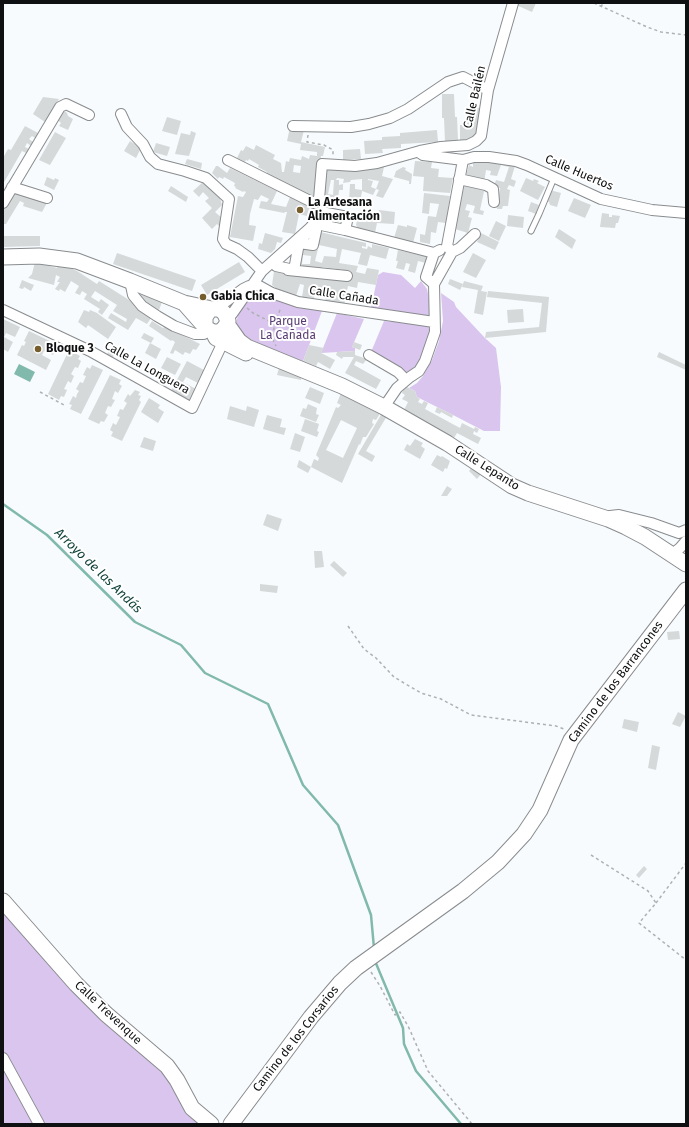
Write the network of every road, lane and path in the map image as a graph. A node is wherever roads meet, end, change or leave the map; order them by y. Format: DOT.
graph roads {
  1 [pos="513,3"];
  2 [pos="594,3"];
  3 [pos="603,3"];
  4 [pos="601,7"];
  5 [pos="686,35"];
  6 [pos="488,90"];
  7 [pos="89,114"];
  8 [pos="121,114"];
  9 [pos="293,126"];
  10 [pos="308,135"];
  11 [pos="420,151"];
  12 [pos="228,160"];
  13 [pos="463,160"];
  14 [pos="332,164"];
  15 [pos="554,178"];
  16 [pos="459,179"];
  17 [pos="12,187"];
  18 [pos="47,198"];
  19 [pos="494,202"];
  20 [pos="3,203"];
  21 [pos="686,214"];
  22 [pos="316,216"];
  23 [pos="530,231"];
  24 [pos="475,234"];
  25 [pos="299,243"];
  26 [pos="450,249"];
  27 [pos="434,252"];
  28 [pos="3,256"];
  29 [pos="265,267"];
  30 [pos="348,276"];
  31 [pos="130,281"];
  32 [pos="252,284"];
  33 [pos="434,284"];
  34 [pos="284,298"];
  35 [pos="184,303"];
  36 [pos="243,306"];
  37 [pos="3,310"];
  38 [pos="221,315"];
  39 [pos="434,322"];
  40 [pos="275,324"];
  41 [pos="212,333"];
  42 [pos="279,350"];
  43 [pos="369,355"];
  44 [pos="291,365"];
  45 [pos="406,380"];
  46 [pos="40,392"];
  47 [pos="64,405"];
  48 [pos="384,407"];
  49 [pos="608,519"];
  50 [pos="683,531"];
  51 [pos="685,542"];
  52 [pos="671,555"];
  53 [pos="686,564"];
  54 [pos="686,590"];
  55 [pos="348,626"];
  56 [pos="575,734"];
  57 [pos="591,855"];
  58 [pos="686,863"];
  59 [pos="3,901"];
  60 [pos="656,903"];
  61 [pos="370,959"];
  62 [pos="686,960"];
  63 [pos="3,1058"];
  64 [pos="39,1124"];
  65 [pos="211,1124"];
  66 [pos="231,1124"];
  67 [pos="472,1124"];
  1 -- 6 [label="street, Calle Bailén"];
  2 -- 4 [label="path"];
  3 -- 4 [label="path"];
  4 -- 5 [label="path"];
  6 -- 9 [label="street"];
  6 -- 11 [label="street, Calle Bailén"];
  7 -- 17 [label="street"];
  8 -- 29 [label="street"];
  10 -- 14 [label="path"];
  11 -- 13 [label="street, Calle Huertos"];
  11 -- 14 [label="street, Calle Bailén"];
  12 -- 22 [label="street"];
  13 -- 15 [label="street, Calle Huertos"];
  13 -- 16 [label="street"];
  14 -- 22 [label="street"];
  15 -- 21 [label="street, Calle Huertos"];
  15 -- 23 [label="lane"];
  16 -- 19 [label="street"];
  16 -- 26 [label="street"];
  17 -- 18 [label="street"];
  17 -- 20 [label="street"];
  22 -- 27 [label="street"];
  22 -- 29 [label="street"];
  24 -- 26 [label="street"];
  25 -- 25 [label="street"];
  26 -- 27 [label="street"];
  26 -- 33 [label="street"];
  27 -- 33 [label="street"];
  28 -- 31 [label="street, Calle Lepanto"];
  29 -- 30 [label="street"];
  29 -- 32 [label="street"];
  31 -- 35 [label="street, Calle Lepanto"];
  31 -- 41 [label="street"];
  32 -- 34 [label="street, Calle Cañada"];
  32 -- 38 [label="street"];
  32 -- 38 [label="street"];
  33 -- 39 [label="street"];
  34 -- 39 [label="street, Calle Cañada"];
  34 -- 40 [label="path"];
  35 -- 38 [label="street, Calle Lepanto"];
  35 -- 41 [label="street, Calle Lepanto"];
  36 -- 40 [label="path"];
  37 -- 41 [label="street, Calle La Longuera"];
  38 -- 41 [label="street"];
  38 -- 41 [label="street"];
  38 -- 44 [label="street, Calle Lepanto"];
  39 -- 45 [label="street"];
  40 -- 42 [label="path"];
  41 -- 44 [label="street, Calle Lepanto"];
  43 -- 45 [label="street"];
  44 -- 48 [label="street, Calle Lepanto"];
  45 -- 48 [label="street"];
  46 -- 47 [label="path"];
  48 -- 49 [label="street, Calle Lepanto"];
  49 -- 50 [label="street"];
  49 -- 52 [label="street, Calle Lepanto"];
  50 -- 51 [label="street"];
  51 -- 52 [label="street"];
  52 -- 53 [label="street, Calle Lepanto"];
  54 -- 56 [label="street, Camino de los Barrancones"];
  55 -- 56 [label="path"];
  56 -- 61 [label="street, Camino de los Barrancones"];
  57 -- 60 [label="path"];
  58 -- 60 [label="path"];
  59 -- 65 [label="street, Calle Trevenque"];
  60 -- 62 [label="path"];
  61 -- 66 [label="street, Camino de los Corsarios"];
  61 -- 67 [label="path"];
  63 -- 64 [label="street"];
}
